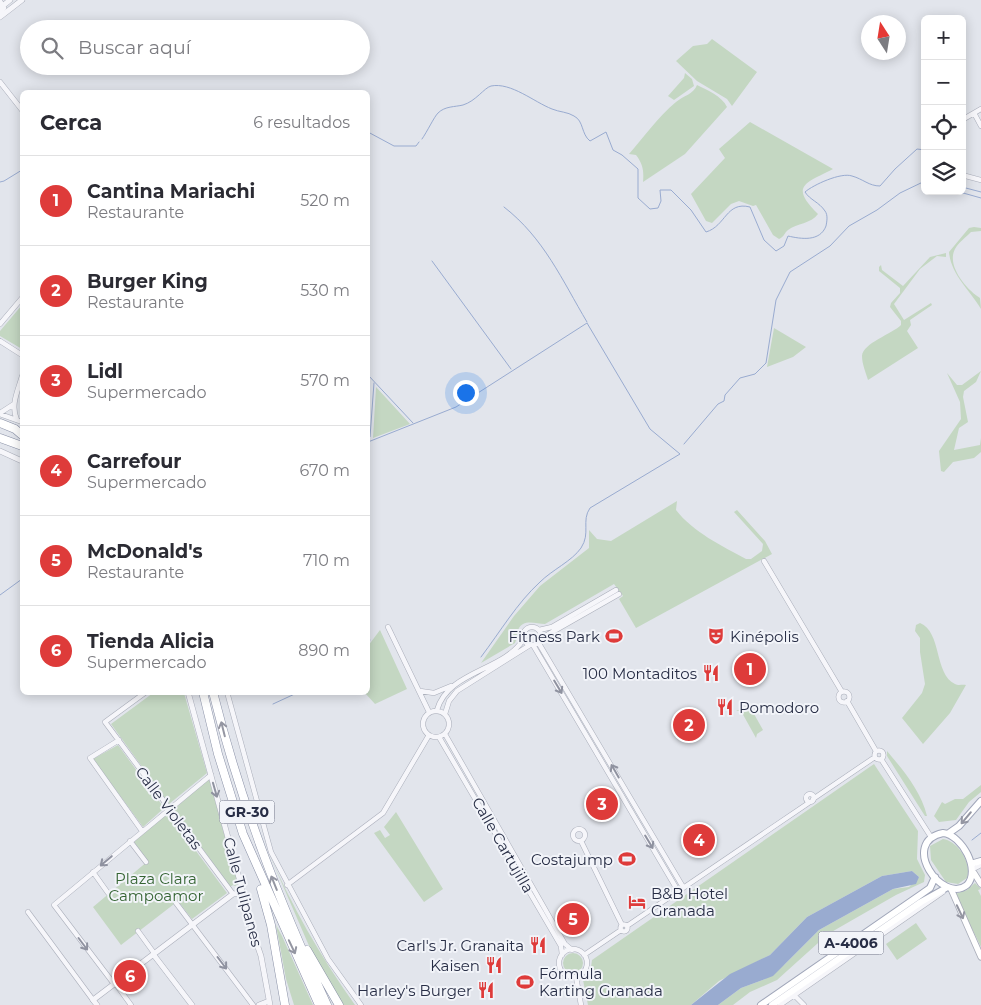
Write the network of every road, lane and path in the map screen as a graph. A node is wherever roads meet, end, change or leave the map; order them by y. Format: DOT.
graph roads {
  1 [pos="10,0"];
  2 [pos="22,0"];
  3 [pos="1,5"];
  4 [pos="0,13"];
  5 [pos="0,17"];
  6 [pos="0,82"];
  7 [pos="20,107"];
  8 [pos="981,109"];
  9 [pos="974,113"];
  10 [pos="966,118"];
  11 [pos="981,126"];
  12 [pos="966,176"];
  13 [pos="981,180"];
  14 [pos="20,300"];
  15 [pos="0,324"];
  16 [pos="0,341"];
  17 [pos="20,354"];
  18 [pos="20,383"];
  19 [pos="14,404"];
  20 [pos="0,414"];
  21 [pos="15,419"];
  22 [pos="20,421"];
  23 [pos="0,423"];
  24 [pos="0,429"];
  25 [pos="20,434"];
  26 [pos="20,435"];
  27 [pos="0,438"];
  28 [pos="20,445"];
  29 [pos="0,451"];
  30 [pos="20,460"];
  31 [pos="764,561"];
  32 [pos="617,592"];
  33 [pos="611,595"];
  34 [pos="388,627"];
  35 [pos="539,630"];
  36 [pos="523,640"];
  37 [pos="539,641"];
  38 [pos="532,645"];
  39 [pos="455,685"];
  40 [pos="420,691"];
  41 [pos="142,695"];
  42 [pos="189,695"];
  43 [pos="204,695"];
  44 [pos="214,695"];
  45 [pos="228,695"];
  46 [pos="437,710"];
  47 [pos="430,712"];
  48 [pos="445,714"];
  49 [pos="445,734"];
  50 [pos="429,735"];
  51 [pos="439,737"];
  52 [pos="119,740"];
  53 [pos="876,751"];
  54 [pos="875,757"];
  55 [pos="881,759"];
  56 [pos="211,775"];
  57 [pos="812,798"];
  58 [pos="981,801"];
  59 [pos="169,808"];
  60 [pos="798,809"];
  61 [pos="142,831"];
  62 [pos="949,834"];
  63 [pos="931,837"];
  64 [pos="130,841"];
  65 [pos="581,842"];
  66 [pos="981,860"];
  67 [pos="146,862"];
  68 [pos="976,867"];
  69 [pos="258,870"];
  70 [pos="93,872"];
  71 [pos="935,877"];
  72 [pos="981,884"];
  73 [pos="287,885"];
  74 [pos="684,887"];
  75 [pos="947,889"];
  76 [pos="678,891"];
  77 [pos="108,893"];
  78 [pos="242,893"];
  79 [pos="233,894"];
  80 [pos="176,903"];
  81 [pos="28,912"];
  82 [pos="192,924"];
  83 [pos="623,927"];
  84 [pos="292,929"];
  85 [pos="138,931"];
  86 [pos="572,950"];
  87 [pos="154,953"];
  88 [pos="562,955"];
  89 [pos="584,955"];
  90 [pos="981,957"];
  91 [pos="576,977"];
  92 [pos="114,984"];
  93 [pos="794,995"];
  94 [pos="95,1002"];
  95 [pos="269,1003"];
  96 [pos="131,1005"];
  97 [pos="192,1005"];
  98 [pos="253,1005"];
  99 [pos="259,1005"];
  100 [pos="285,1005"];
  101 [pos="319,1005"];
  102 [pos="327,1005"];
  103 [pos="339,1005"];
  104 [pos="361,1005"];
  105 [pos="581,1005"];
  106 [pos="761,1005"];
  107 [pos="772,1005"];
  108 [pos="780,1005"];
  109 [pos="804,1005"];
  1 -- 3 [label="street"];
  2 -- 5 [label="street"];
  3 -- 4 [label="street"];
  6 -- 7 [label="street"];
  8 -- 9 [label="street"];
  9 -- 10 [label="street"];
  9 -- 11 [label="street"];
  12 -- 13 [label="street"];
  14 -- 15 [label="street"];
  16 -- 17 [label="street"];
  18 -- 19 [label="street"];
  19 -- 20 [label="street"];
  19 -- 21 [label="street"];
  20 -- 21 [label="street"];
  21 -- 22 [label="street"];
  23 -- 25 [label="highway"];
  24 -- 26 [label="highway"];
  27 -- 28 [label="highway"];
  29 -- 30 [label="street"];
  31 -- 53 [label="street"];
  32 -- 33 [label="street"];
  33 -- 35 [label="street"];
  33 -- 37 [label="street"];
  34 -- 40 [label="street"];
  35 -- 36 [label="street"];
  35 -- 37 [label="street"];
  36 -- 38 [label="street"];
  36 -- 39 [label="street"];
  37 -- 38 [label="street"];
  74 -- 37 [label="street, one-way"];
  38 -- 48 [label="street"];
  38 -- 76 [label="street, one-way"];
  39 -- 40 [label="street"];
  39 -- 46 [label="street"];
  40 -- 47 [label="street"];
  41 -- 52 [label="street, Calle Violetas"];
  42 -- 56 [label="street, Calle Tulipanes"];
  43 -- 69 [label="highway, GR-30"];
  84 -- 44 [label="highway, GR-30, one-way"];
  45 -- 73 [label="street"];
  46 -- 47 [label="street"];
  46 -- 48 [label="street"];
  47 -- 50 [label="street"];
  48 -- 49 [label="street"];
  49 -- 51 [label="street"];
  49 -- 86 [label="street, Calle Cartujilla"];
  50 -- 51 [label="street"];
  50 -- 73 [label="street"];
  51 -- 88 [label="street, Calle Cartujilla"];
  52 -- 59 [label="street, Calle Violetas"];
  52 -- 61 [label="street"];
  53 -- 54 [label="street"];
  53 -- 55 [label="street"];
  54 -- 55 [label="street"];
  54 -- 57 [label="street"];
  55 -- 63 [label="street"];
  56 -- 59 [label="street"];
  56 -- 78 [label="street, Calle Tulipanes, one-way"];
  57 -- 60 [label="street"];
  57 -- 60 [label="street"];
  58 -- 62 [label="main road, one-way"];
  59 -- 61 [label="street"];
  59 -- 79 [label="street, Calle Violetas"];
  60 -- 74 [label="street"];
  61 -- 64 [label="street"];
  62 -- 63 [label="main road"];
  62 -- 68 [label="main road"];
  63 -- 71 [label="main road"];
  64 -- 67 [label="street"];
  64 -- 70 [label="street, one-way"];
  65 -- 83 [label="street"];
  66 -- 68 [label="main road, A-4006"];
  68 -- 72 [label="main road"];
  68 -- 75 [label="main road, A-4006"];
  69 -- 100 [label="highway"];
  69 -- 101 [label="highway, GR-30, one-way"];
  70 -- 77 [label="street"];
  70 -- 92 [label="street, one-way"];
  71 -- 75 [label="main road"];
  71 -- 106 [label="main road, A-4006"];
  73 -- 104 [label="street"];
  74 -- 76 [label="street"];
  75 -- 90 [label="main road, one-way"];
  75 -- 93 [label="street"];
  75 -- 107 [label="main road, A-4006"];
  76 -- 83 [label="street"];
  78 -- 79 [label="street"];
  78 -- 95 [label="street, Calle Tulipanes"];
  79 -- 82 [label="street"];
  80 -- 82 [label="street"];
  81 -- 94 [label="street"];
  82 -- 87 [label="street"];
  82 -- 98 [label="street, one-way"];
  83 -- 89 [label="street"];
  84 -- 102 [label="highway, GR-30"];
  84 -- 103 [label="highway"];
  85 -- 87 [label="street"];
  86 -- 88 [label="street"];
  86 -- 89 [label="street"];
  87 -- 92 [label="street"];
  87 -- 97 [label="street"];
  88 -- 91 [label="street"];
  89 -- 91 [label="street"];
  91 -- 105 [label="street"];
  92 -- 94 [label="street"];
  92 -- 96 [label="street"];
  93 -- 108 [label="street"];
  93 -- 109 [label="street"];
  95 -- 99 [label="street"];
}
